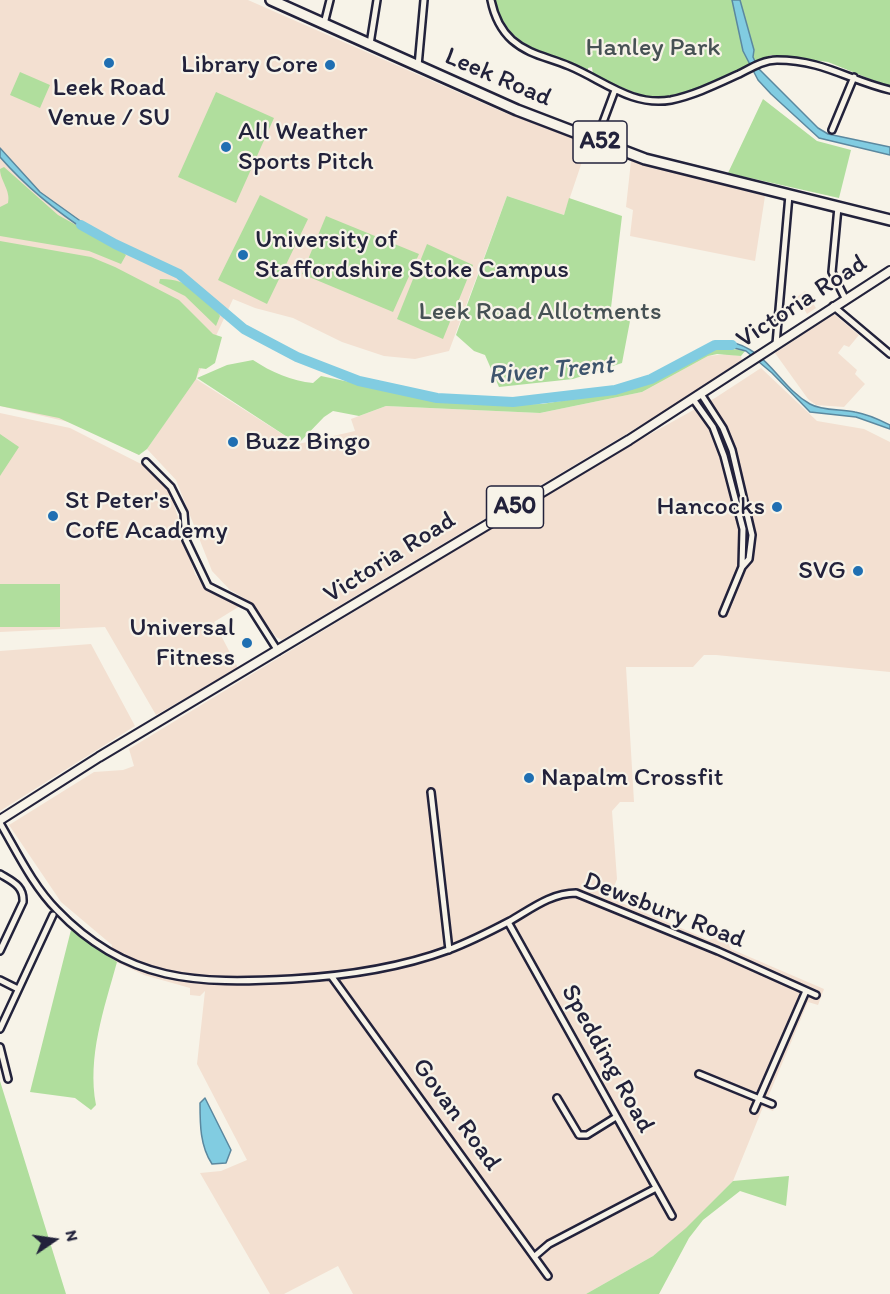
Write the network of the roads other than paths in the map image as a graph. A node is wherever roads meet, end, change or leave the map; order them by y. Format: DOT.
graph roads {
  1 [pos="271,0"];
  2 [pos="330,0"];
  3 [pos="377,0"];
  4 [pos="424,0"];
  5 [pos="491,0"];
  6 [pos="324,24"];
  7 [pos="370,45"];
  8 [pos="418,66"];
  9 [pos="854,77"];
  10 [pos="615,90"];
  11 [pos="890,90"];
  12 [pos="832,130"];
  13 [pos="596,141"];
  14 [pos="789,195"];
  15 [pos="838,205"];
  16 [pos="890,220"];
  17 [pos="890,271"];
  18 [pos="845,298"];
  19 [pos="833,306"];
  20 [pos="776,344"];
  21 [pos="890,354"];
  22 [pos="701,394"];
  23 [pos="693,399"];
  24 [pos="146,462"];
  25 [pos="742,567"];
  26 [pos="723,614"];
  27 [pos="278,651"];
  28 [pos="430,792"];
  29 [pos="0,821"];
  30 [pos="0,874"];
  31 [pos="54,915"];
  32 [pos="508,922"];
  33 [pos="450,950"];
  34 [pos="0,951"];
  35 [pos="332,977"];
  36 [pos="0,980"];
  37 [pos="18,989"];
  38 [pos="806,991"];
  39 [pos="816,995"];
  40 [pos="0,1029"];
  41 [pos="0,1047"];
  42 [pos="699,1074"];
  43 [pos="8,1079"];
  44 [pos="557,1098"];
  45 [pos="760,1099"];
  46 [pos="772,1104"];
  47 [pos="754,1110"];
  48 [pos="616,1117"];
  49 [pos="656,1188"];
  50 [pos="672,1216"];
  51 [pos="535,1256"];
  52 [pos="548,1276"];
  1 -- 6 [label="highway, Leek Road / A52"];
  2 -- 6 [label="street"];
  3 -- 7 [label="street"];
  4 -- 8 [label="street"];
  5 -- 10 [label="street"];
  6 -- 7 [label="highway, Leek Road / A52"];
  7 -- 8 [label="highway, Leek Road / A52"];
  8 -- 13 [label="highway, Leek Road / A52"];
  9 -- 10 [label="street"];
  9 -- 11 [label="street"];
  9 -- 12 [label="street"];
  10 -- 13 [label="street"];
  13 -- 14 [label="highway, Leek Road / A52"];
  14 -- 15 [label="highway, Leek Road / A52"];
  14 -- 20 [label="street"];
  15 -- 16 [label="highway, Leek Road / A52"];
  15 -- 18 [label="street"];
  17 -- 18 [label="main road, Victoria Road / A50"];
  18 -- 19 [label="main road, Victoria Road / A50"];
  19 -- 20 [label="main road, Victoria Road / A50"];
  19 -- 21 [label="street"];
  20 -- 22 [label="main road, Victoria Road / A50"];
  22 -- 23 [label="main road, Victoria Road / A50"];
  22 -- 25 [label="street"];
  23 -- 25 [label="street"];
  23 -- 27 [label="main road, Victoria Road / A50"];
  24 -- 27 [label="street"];
  25 -- 26 [label="street"];
  27 -- 29 [label="main road, Victoria Road / A50"];
  28 -- 33 [label="street"];
  29 -- 35 [label="street, Dewsbury Road"];
  30 -- 34 [label="street"];
  31 -- 37 [label="street"];
  32 -- 33 [label="street, Dewsbury Road"];
  32 -- 38 [label="street, Dewsbury Road"];
  32 -- 48 [label="street, Spedding Road"];
  33 -- 35 [label="street, Dewsbury Road"];
  35 -- 51 [label="street, Govan Road"];
  36 -- 37 [label="street"];
  37 -- 40 [label="street"];
  38 -- 39 [label="street, Dewsbury Road"];
  38 -- 45 [label="street"];
  41 -- 43 [label="street"];
  42 -- 45 [label="street"];
  44 -- 48 [label="street"];
  45 -- 46 [label="street"];
  45 -- 47 [label="street"];
  48 -- 49 [label="street, Spedding Road"];
  49 -- 50 [label="street, Spedding Road"];
  49 -- 51 [label="street"];
  51 -- 52 [label="street, Govan Road"];
}
